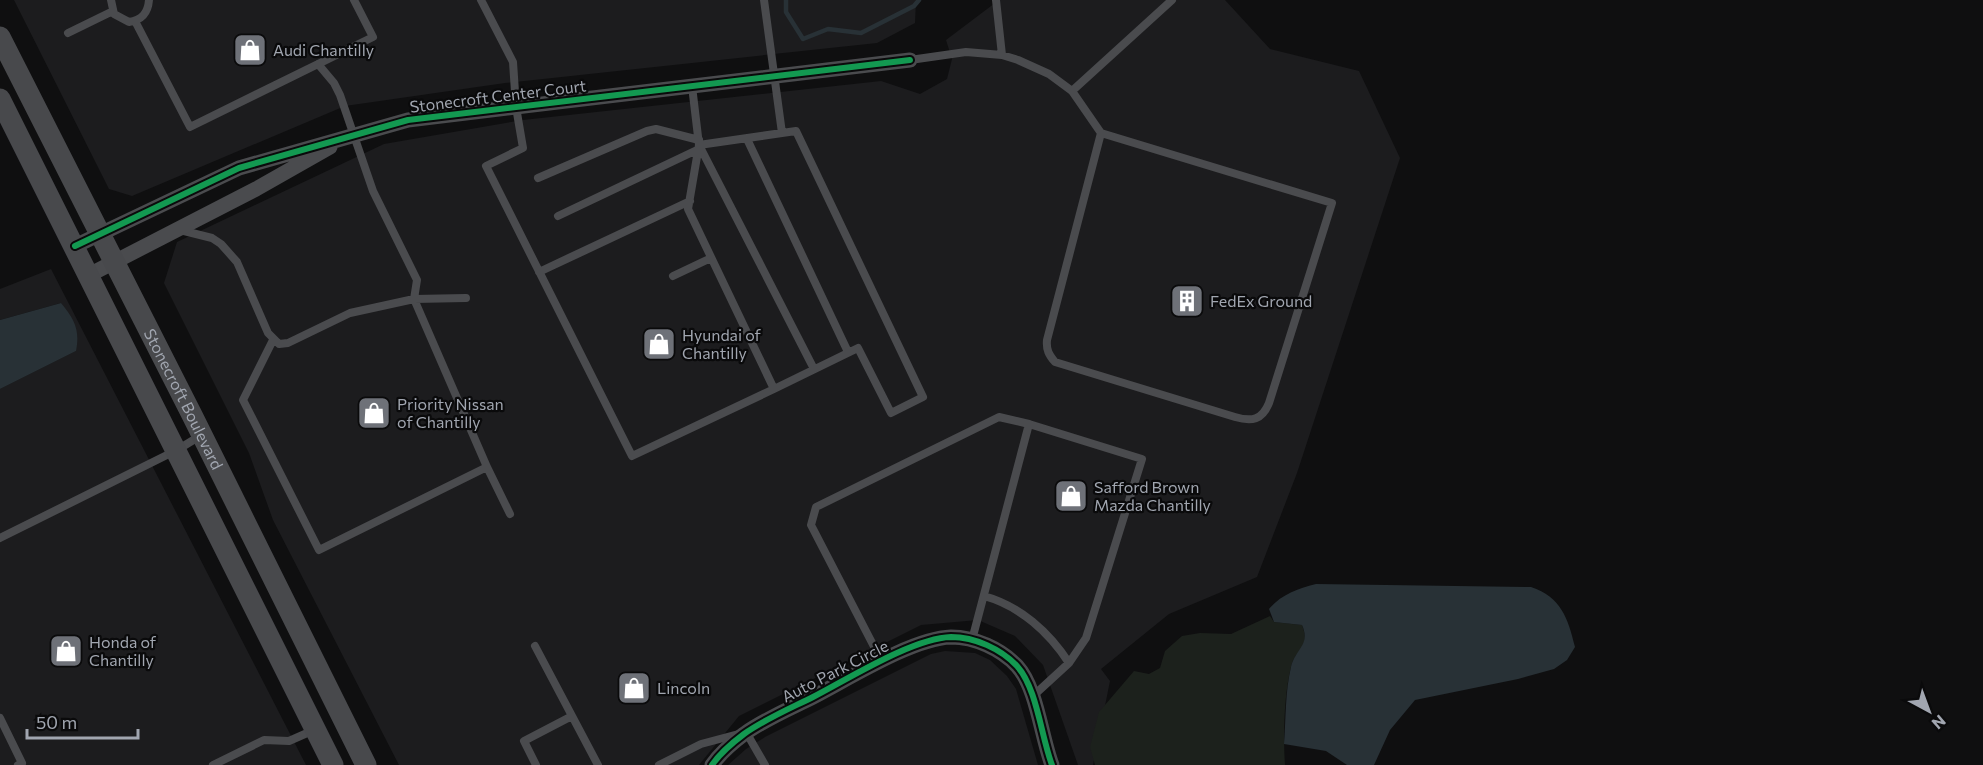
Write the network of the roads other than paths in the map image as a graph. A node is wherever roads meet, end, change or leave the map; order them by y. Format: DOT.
graph roads {
  1 [pos="111,0"];
  2 [pos="149,0"];
  3 [pos="354,0"];
  4 [pos="481,0"];
  5 [pos="765,0"];
  6 [pos="996,0"];
  7 [pos="1172,0"];
  8 [pos="113,10"];
  9 [pos="135,21"];
  10 [pos="68,33"];
  11 [pos="0,37"];
  12 [pos="1002,55"];
  13 [pos="910,60"];
  14 [pos="318,64"];
  15 [pos="774,76"];
  16 [pos="692,86"];
  17 [pos="1072,91"];
  18 [pos="0,99"];
  19 [pos="516,107"];
  20 [pos="782,133"];
  21 [pos="1101,133"];
  22 [pos="353,134"];
  23 [pos="747,139"];
  24 [pos="699,144"];
  25 [pos="538,178"];
  26 [pos="690,201"];
  27 [pos="558,216"];
  28 [pos="176,230"];
  29 [pos="100,234"];
  30 [pos="75,246"];
  31 [pos="711,258"];
  32 [pos="114,262"];
  33 [pos="539,272"];
  34 [pos="89,276"];
  35 [pos="673,276"];
  36 [pos="466,298"];
  37 [pos="414,299"];
  38 [pos="273,340"];
  39 [pos="848,352"];
  40 [pos="814,369"];
  41 [pos="774,389"];
  42 [pos="1029,424"];
  43 [pos="201,435"];
  44 [pos="177,450"];
  45 [pos="487,467"];
  46 [pos="510,514"];
  47 [pos="0,538"];
  48 [pos="984,596"];
  49 [pos="972,640"];
  50 [pos="535,646"];
  51 [pos="882,662"];
  52 [pos="1069,663"];
  53 [pos="1032,697"];
  54 [pos="572,716"];
  55 [pos="0,718"];
  56 [pos="316,729"];
  57 [pos="746,732"];
  58 [pos="223,763"];
  59 [pos="18,765"];
  60 [pos="213,765"];
  61 [pos="333,765"];
  62 [pos="366,765"];
  63 [pos="536,765"];
  64 [pos="598,765"];
  65 [pos="658,765"];
  66 [pos="712,765"];
  67 [pos="765,765"];
  68 [pos="1052,765"];
  1 -- 8 [label="lane"];
  2 -- 9 [label="lane"];
  3 -- 14 [label="lane"];
  4 -- 19 [label="lane"];
  5 -- 15 [label="lane"];
  6 -- 12 [label="lane"];
  7 -- 17 [label="lane"];
  8 -- 9 [label="lane"];
  8 -- 10 [label="lane"];
  9 -- 14 [label="lane"];
  11 -- 29 [label="main road, Stonecroft Boulevard"];
  12 -- 13 [label="lane"];
  12 -- 17 [label="lane"];
  13 -- 15 [label="street, Stonecroft Center Court"];
  14 -- 22 [label="lane"];
  15 -- 16 [label="street, Stonecroft Center Court"];
  15 -- 20 [label="lane"];
  16 -- 19 [label="street, Stonecroft Center Court"];
  16 -- 24 [label="lane"];
  17 -- 21 [label="lane"];
  18 -- 30 [label="main road, Stonecroft Boulevard"];
  19 -- 22 [label="street, Stonecroft Center Court"];
  19 -- 33 [label="lane"];
  20 -- 23 [label="lane"];
  20 -- 39 [label="lane"];
  21 -- 21 [label="lane"];
  22 -- 28 [label="street, Stonecroft Center Court"];
  22 -- 29 [label="street, Stonecroft Center Court"];
  22 -- 37 [label="lane"];
  23 -- 24 [label="lane"];
  23 -- 39 [label="lane"];
  24 -- 25 [label="lane"];
  24 -- 26 [label="lane"];
  24 -- 27 [label="lane"];
  24 -- 40 [label="lane"];
  26 -- 31 [label="lane"];
  26 -- 33 [label="lane"];
  28 -- 32 [label="street, Stonecroft Center Court"];
  28 -- 38 [label="lane"];
  29 -- 30 [label="street, Stonecroft Center Court"];
  29 -- 32 [label="main road, Stonecroft Boulevard"];
  30 -- 34 [label="main road, Stonecroft Boulevard"];
  31 -- 35 [label="lane"];
  31 -- 41 [label="lane"];
  32 -- 34 [label="street, Stonecroft Center Court"];
  32 -- 43 [label="main road, Stonecroft Boulevard"];
  33 -- 41 [label="lane"];
  34 -- 44 [label="main road, Stonecroft Boulevard"];
  36 -- 37 [label="lane"];
  37 -- 38 [label="lane"];
  37 -- 45 [label="lane"];
  38 -- 45 [label="lane"];
  39 -- 40 [label="lane"];
  40 -- 41 [label="lane"];
  42 -- 48 [label="lane"];
  42 -- 51 [label="lane"];
  42 -- 52 [label="lane"];
  43 -- 44 [label="lane"];
  43 -- 62 [label="main road, Stonecroft Boulevard"];
  44 -- 47 [label="lane"];
  44 -- 56 [label="main road, Stonecroft Boulevard"];
  45 -- 46 [label="lane"];
  48 -- 49 [label="lane"];
  48 -- 52 [label="lane"];
  49 -- 51 [label="street, Auto Park Circle"];
  49 -- 53 [label="street, Auto Park Circle"];
  50 -- 54 [label="lane"];
  51 -- 57 [label="street, Auto Park Circle"];
  52 -- 53 [label="lane"];
  53 -- 68 [label="street, Auto Park Circle"];
  54 -- 63 [label="lane"];
  54 -- 64 [label="lane"];
  55 -- 59 [label="lane"];
  56 -- 58 [label="lane"];
  56 -- 61 [label="main road, Stonecroft Boulevard"];
  57 -- 65 [label="lane"];
  57 -- 66 [label="street, Auto Park Circle"];
  57 -- 67 [label="lane"];
  58 -- 60 [label="lane"];
}
